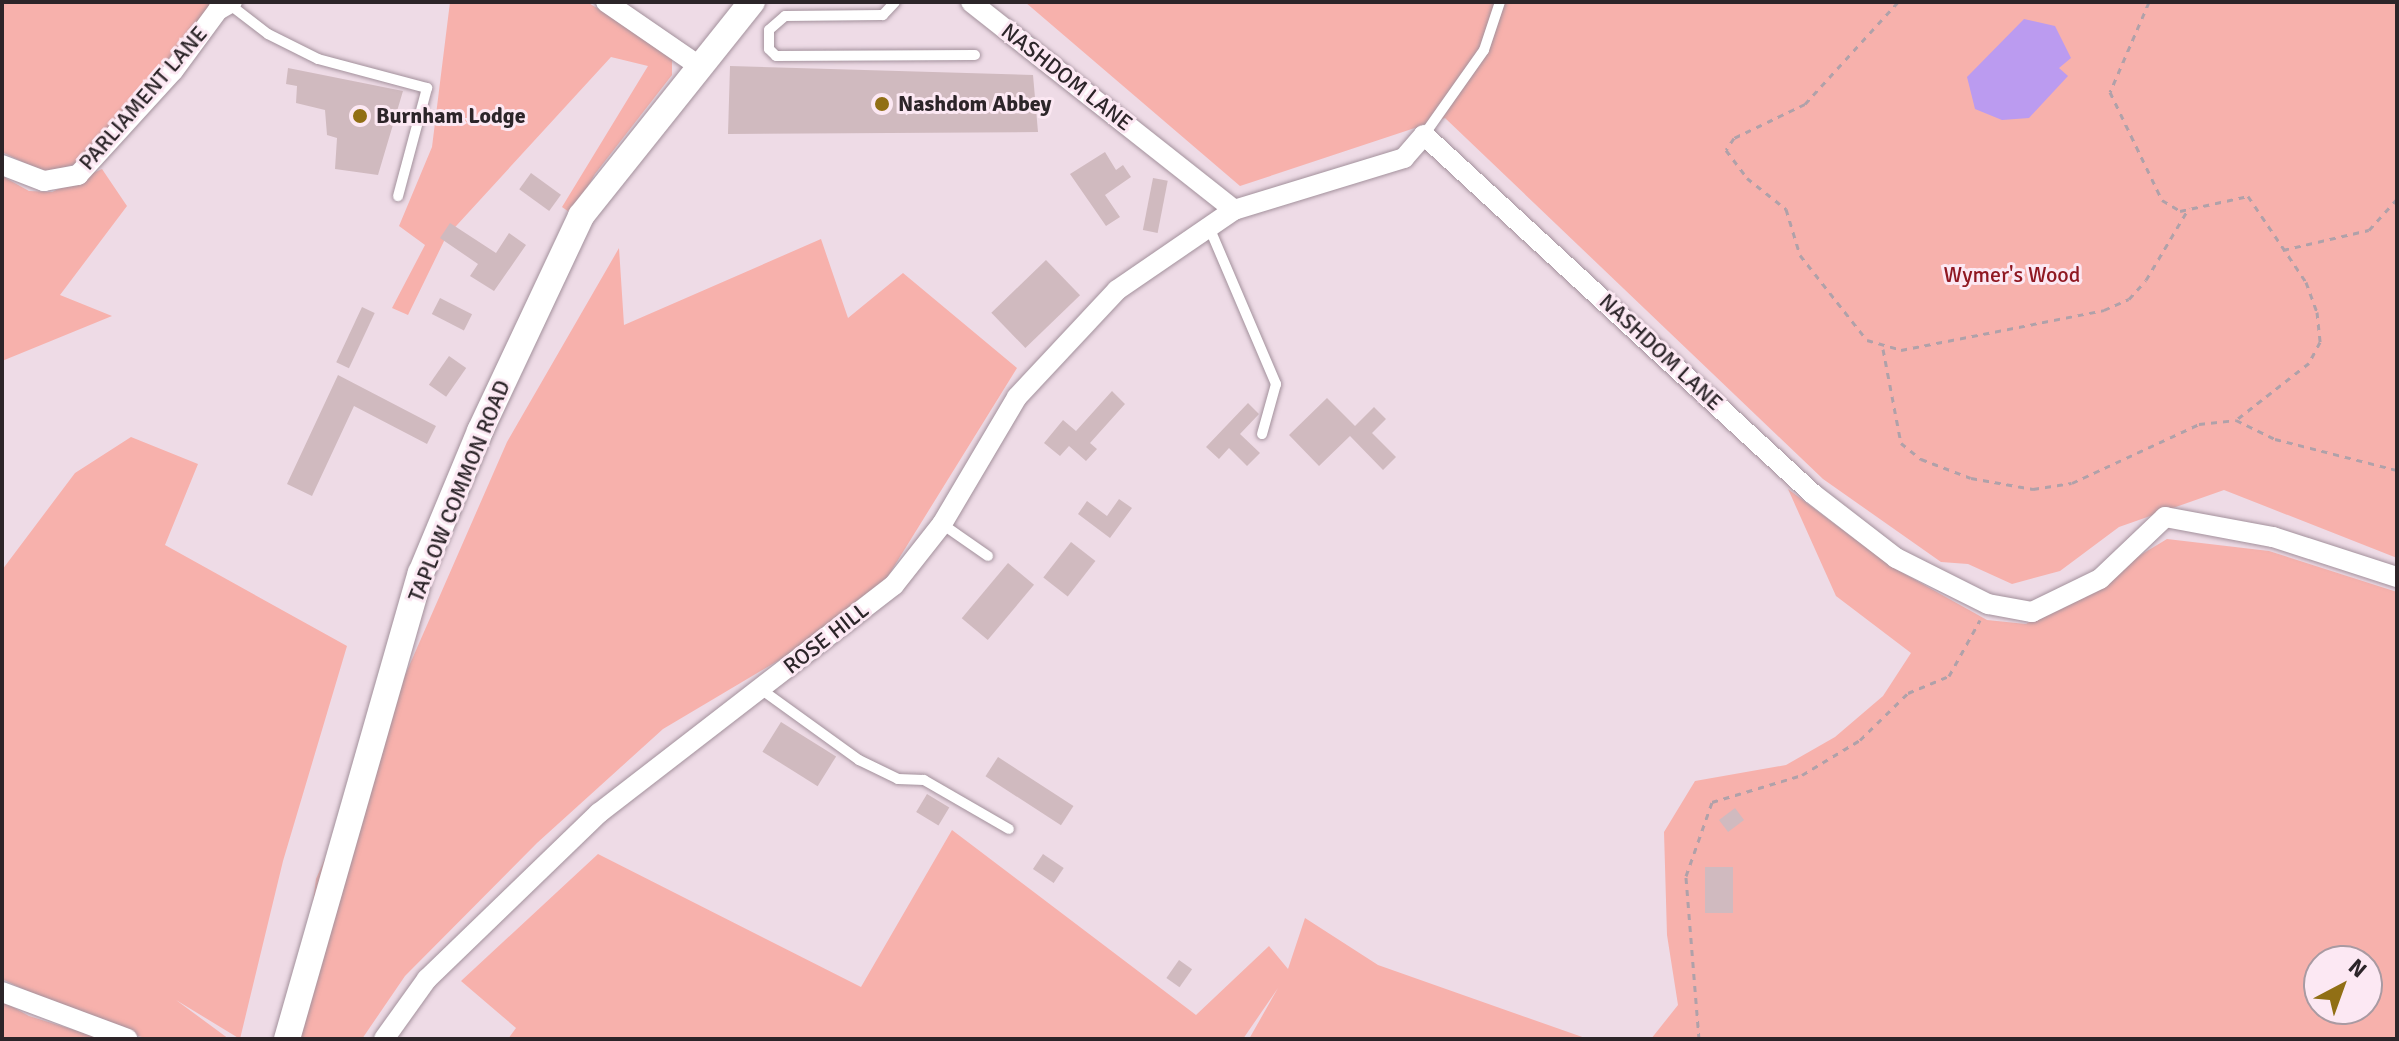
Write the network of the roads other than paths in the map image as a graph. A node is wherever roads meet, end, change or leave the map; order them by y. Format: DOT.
graph roads {
  1 [pos="606,2"];
  2 [pos="752,2"];
  3 [pos="895,2"];
  4 [pos="971,2"];
  5 [pos="1500,2"];
  6 [pos="231,3"];
  7 [pos="975,55"];
  8 [pos="699,66"];
  9 [pos="1424,135"];
  10 [pos="2,165"];
  11 [pos="398,196"];
  12 [pos="1234,210"];
  13 [pos="1209,227"];
  14 [pos="1262,434"];
  15 [pos="942,524"];
  16 [pos="988,556"];
  17 [pos="2397,577"];
  18 [pos="762,690"];
  19 [pos="1009,829"];
  20 [pos="2,992"];
  21 [pos="128,1039"];
  22 [pos="287,1039"];
  23 [pos="384,1039"];
  1 -- 8 [label="street"];
  2 -- 8 [label="street, TAPLOW COMMON ROAD"];
  3 -- 7 [label="lane"];
  4 -- 12 [label="street, NASHDOM LANE"];
  5 -- 9 [label="lane"];
  6 -- 10 [label="street, PARLIAMENT LANE"];
  6 -- 11 [label="lane"];
  8 -- 22 [label="street, TAPLOW COMMON ROAD"];
  9 -- 12 [label="street"];
  9 -- 17 [label="street, NASHDOM LANE"];
  12 -- 13 [label="street, ROSE HILL"];
  13 -- 14 [label="lane"];
  13 -- 15 [label="street, ROSE HILL"];
  15 -- 16 [label="lane"];
  15 -- 18 [label="street, ROSE HILL"];
  18 -- 19 [label="lane"];
  18 -- 23 [label="street, ROSE HILL"];
  20 -- 21 [label="street"];
}
